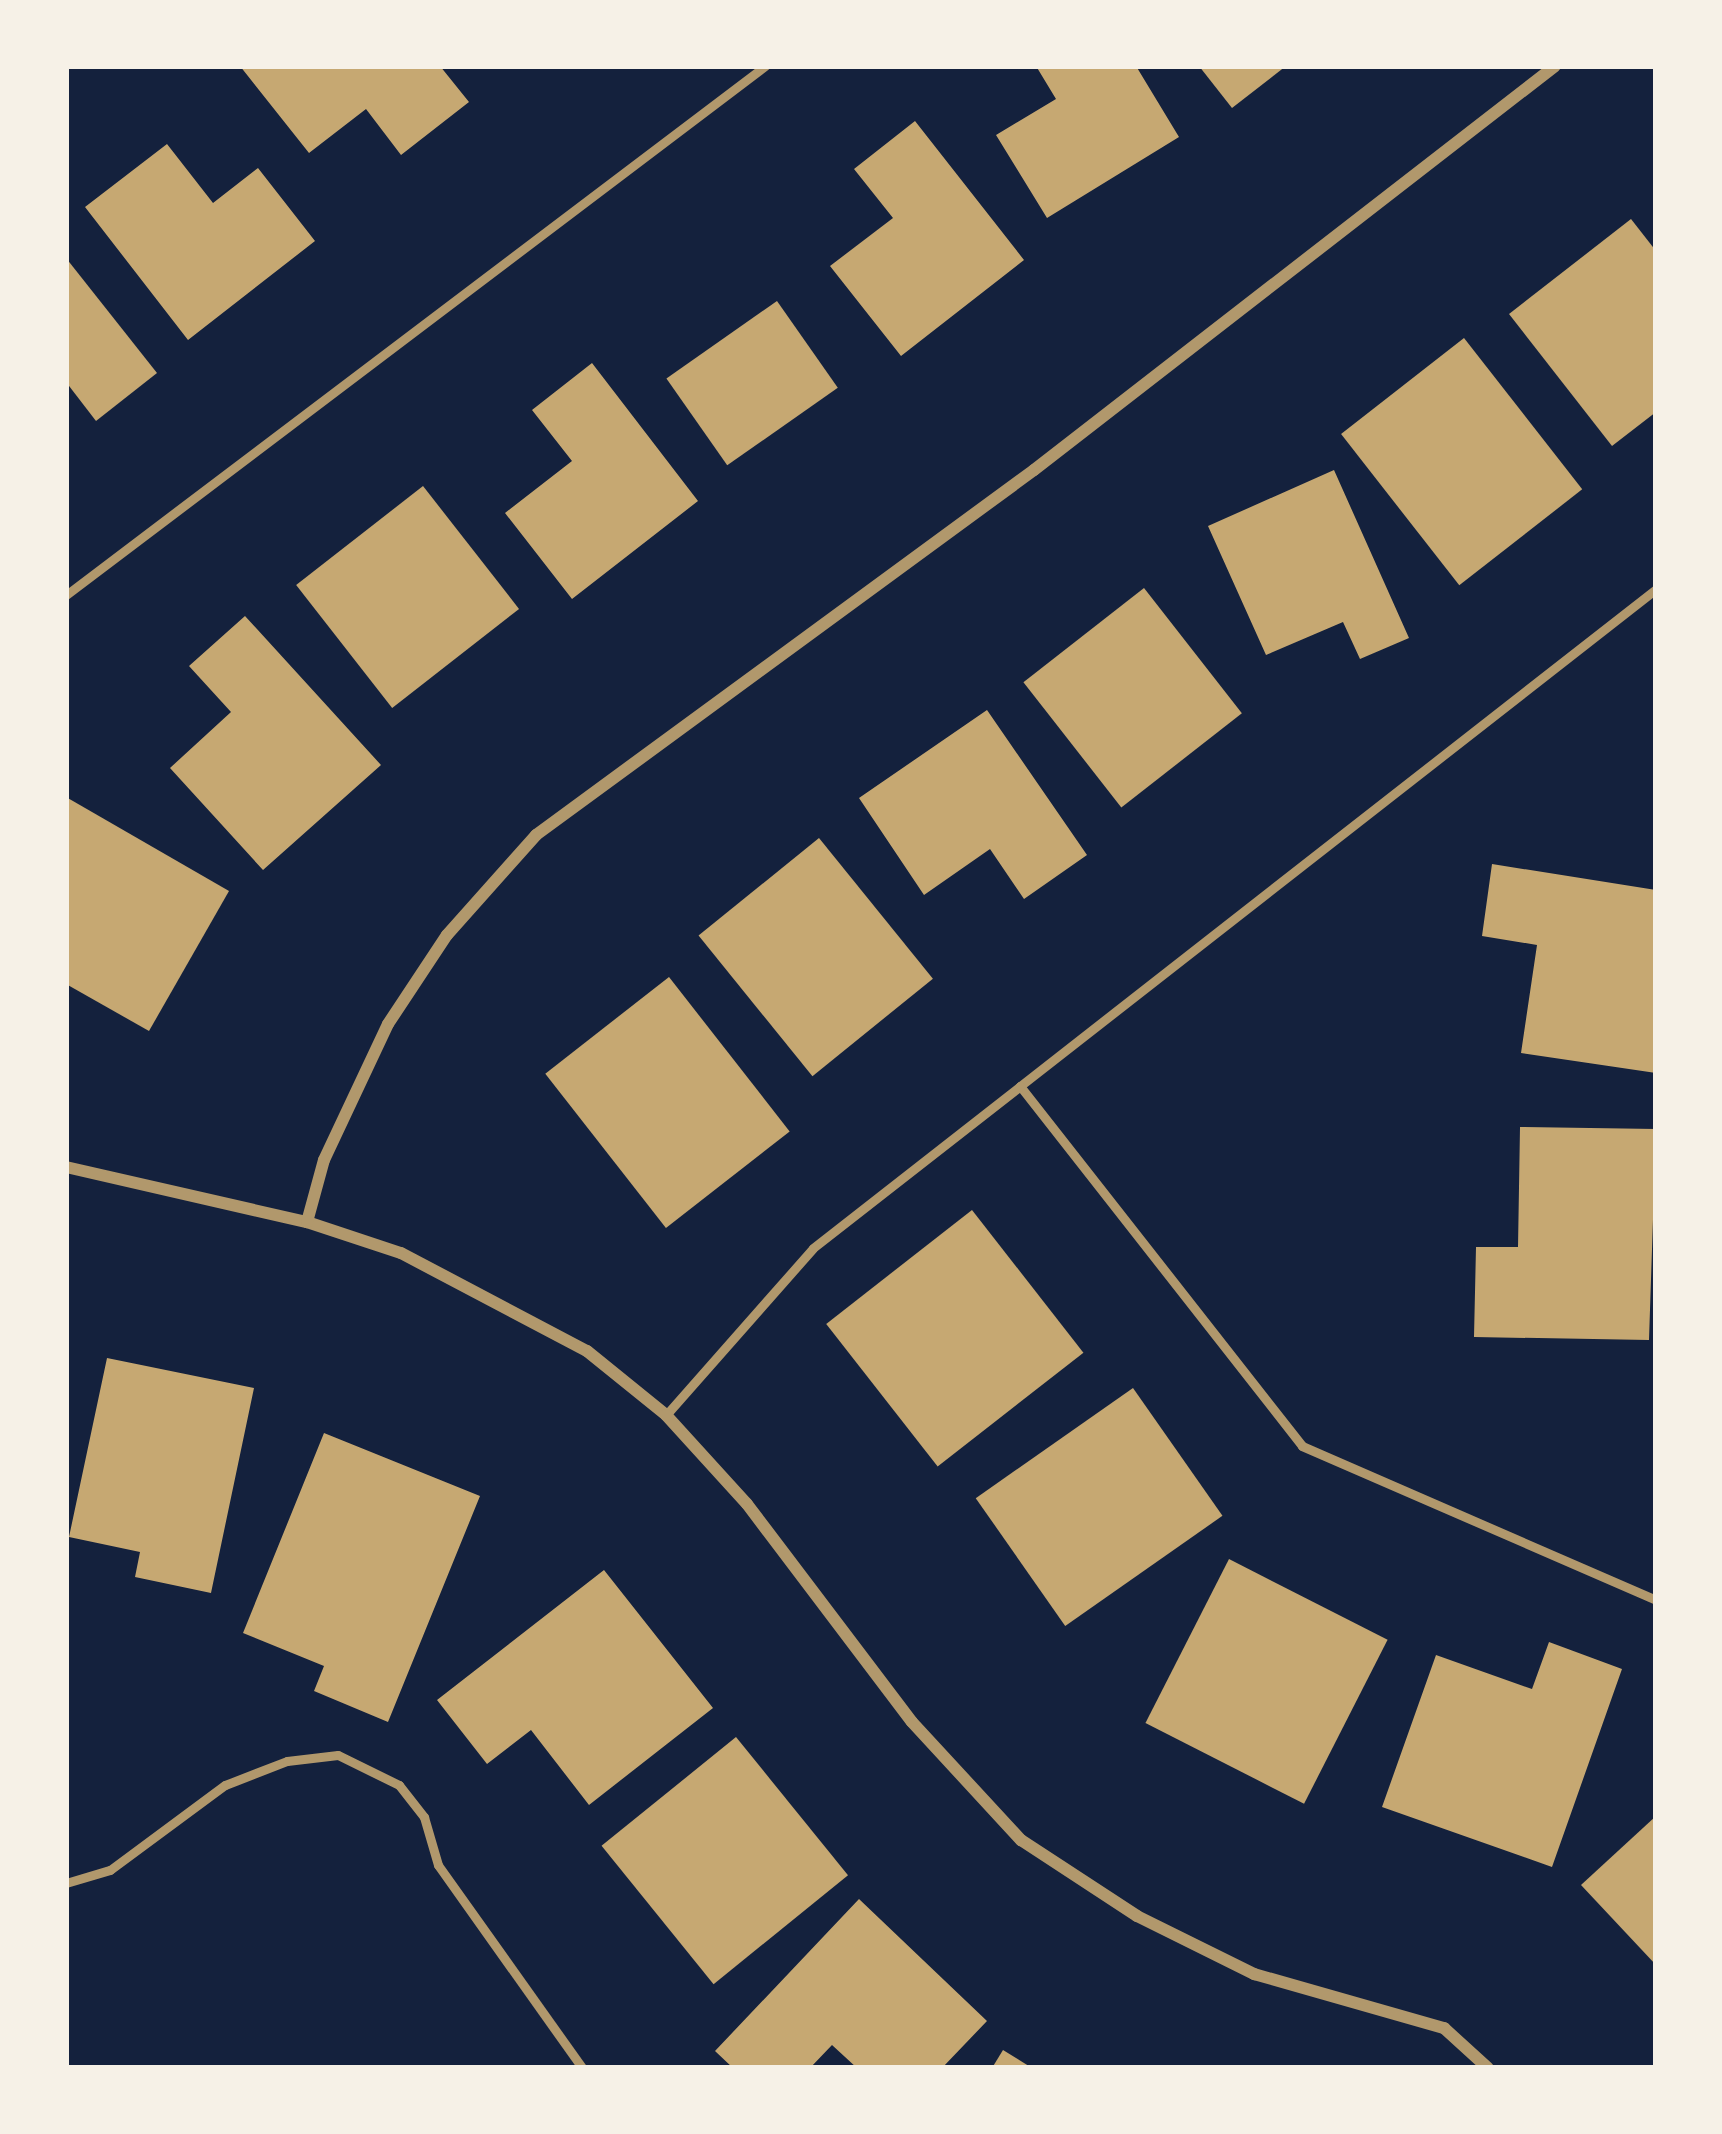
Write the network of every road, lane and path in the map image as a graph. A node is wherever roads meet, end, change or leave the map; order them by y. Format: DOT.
graph roads {
  1 [pos="765,66"];
  2 [pos="1555,66"];
  3 [pos="1656,589"];
  4 [pos="66,595"];
  5 [pos="1019,1085"];
  6 [pos="66,1167"];
  7 [pos="307,1222"];
  8 [pos="666,1414"];
  9 [pos="1656,1600"];
  10 [pos="66,1883"];
  11 [pos="582,2068"];
  12 [pos="1488,2068"];
  1 -- 4 [label="lane"];
  2 -- 7 [label="street"];
  3 -- 5 [label="lane"];
  5 -- 8 [label="lane"];
  5 -- 9 [label="lane"];
  6 -- 7 [label="street"];
  7 -- 8 [label="street"];
  8 -- 12 [label="street"];
  10 -- 11 [label="lane"];
}
